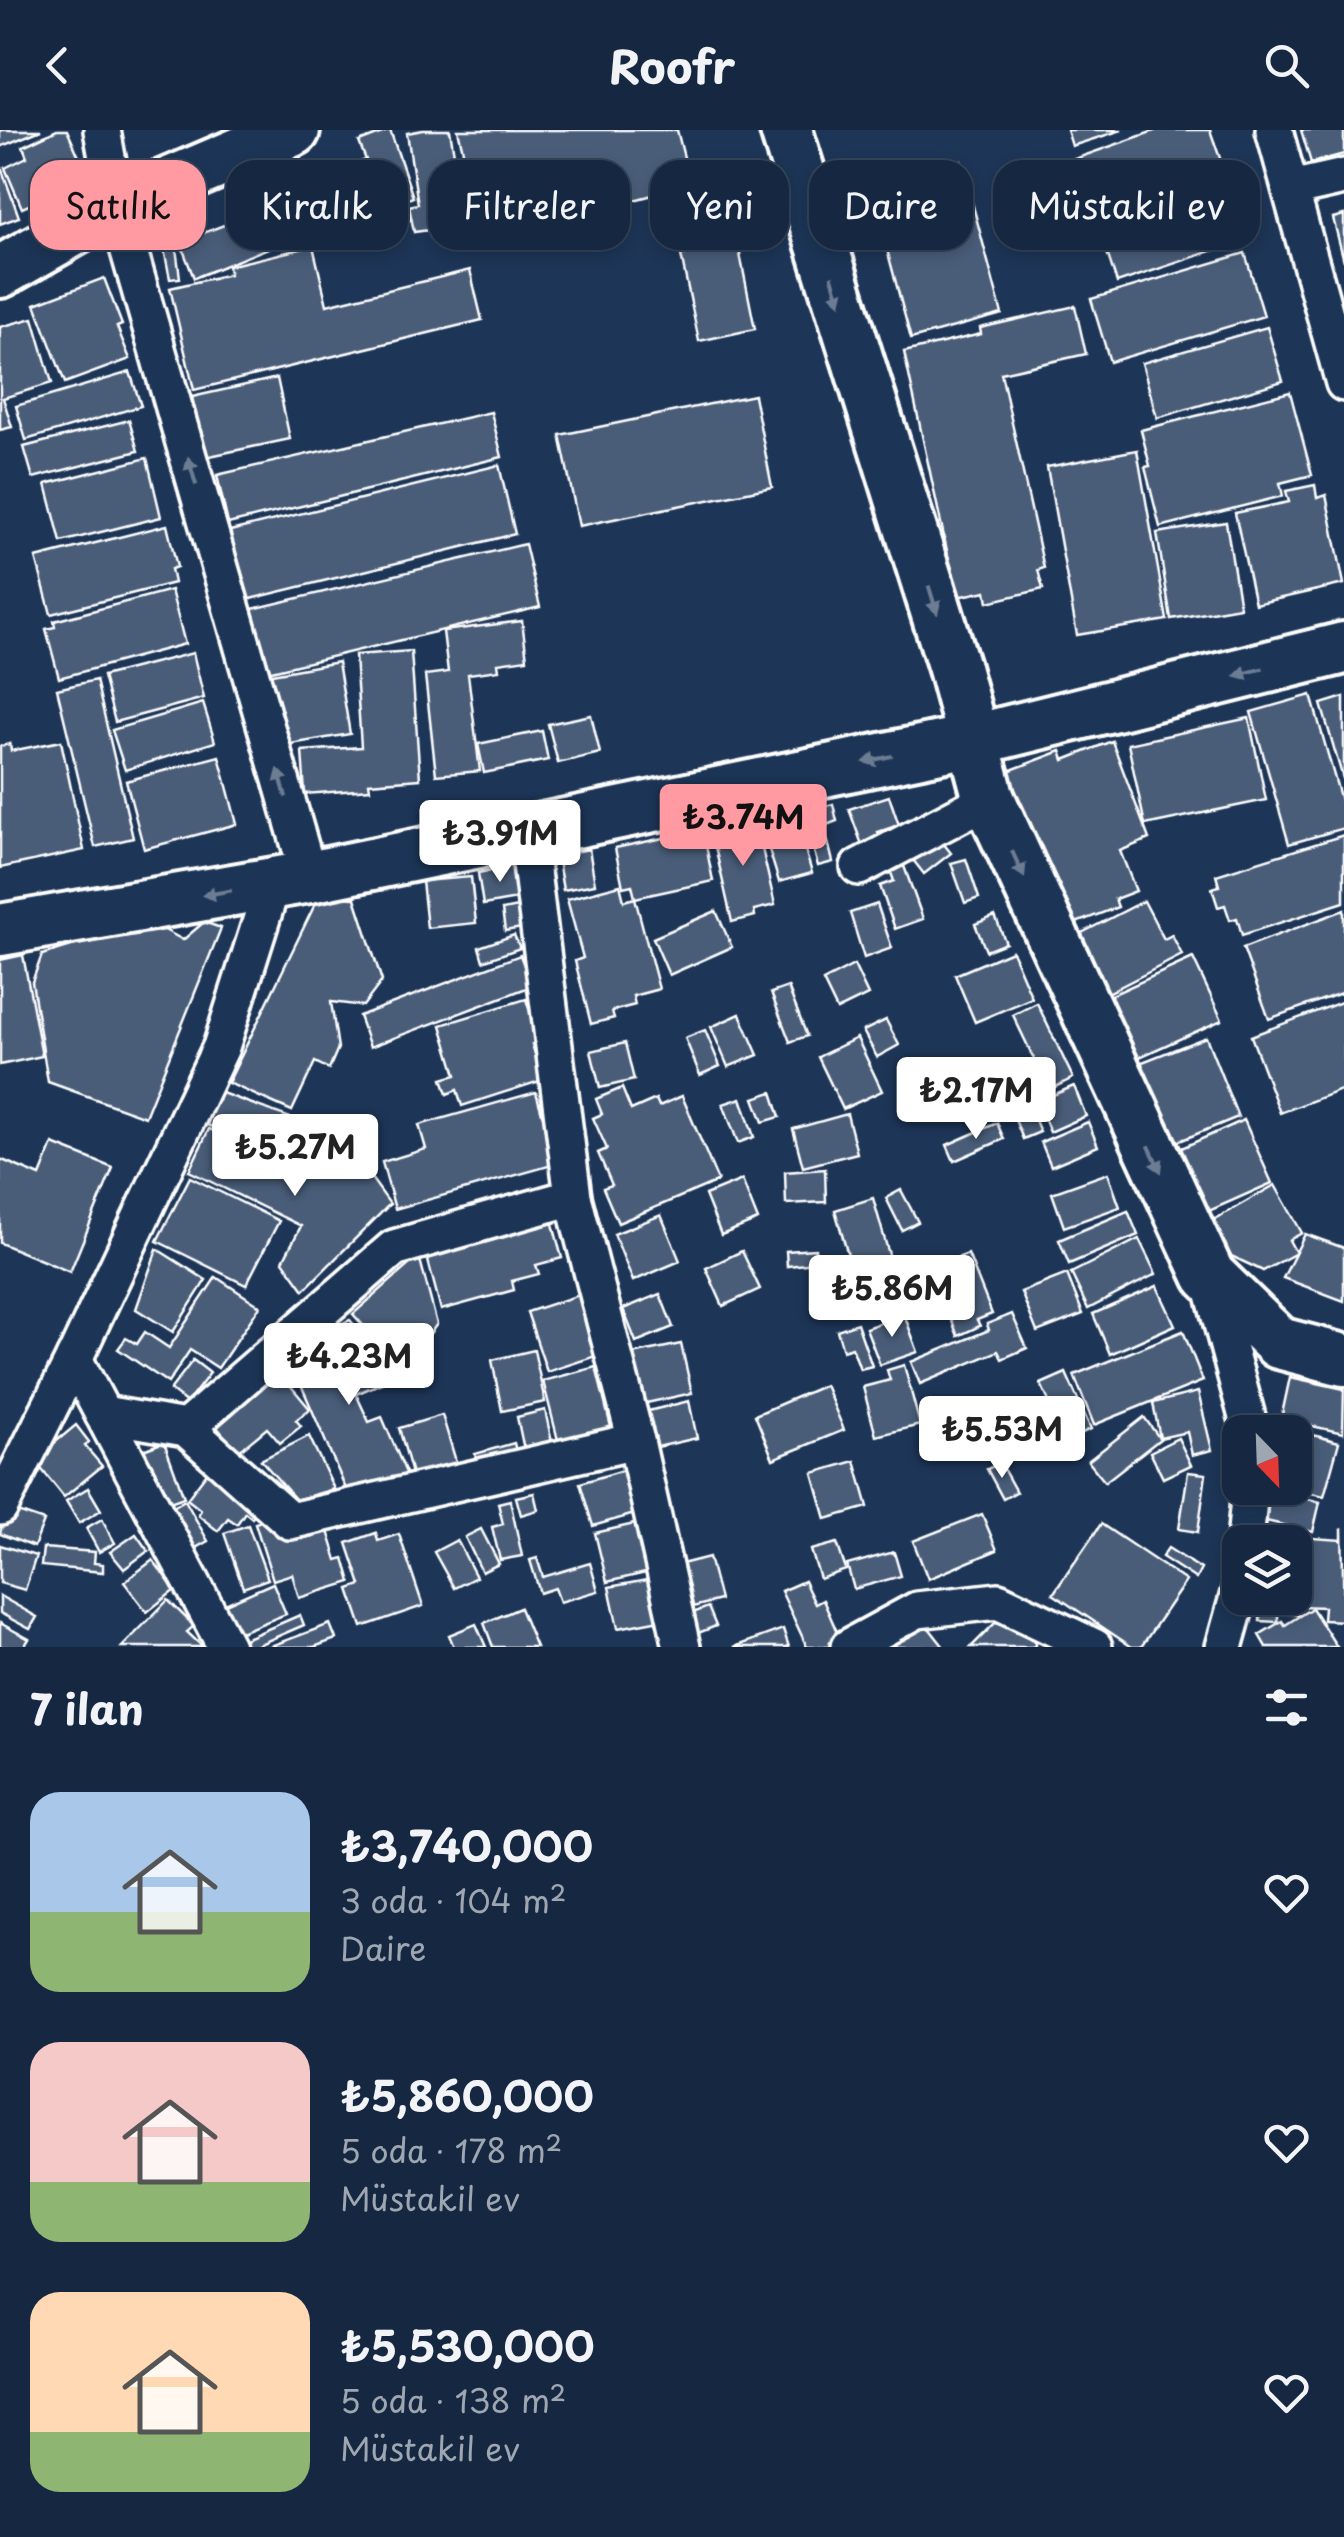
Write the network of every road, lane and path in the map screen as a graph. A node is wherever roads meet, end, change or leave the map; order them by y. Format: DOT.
graph roads {
  1 [pos="102,130"];
  2 [pos="294,130"];
  3 [pos="786,130"];
  4 [pos="1274,130"];
  5 [pos="108,160"];
  6 [pos="206,168"];
  7 [pos="1344,176"];
  8 [pos="1291,189"];
  9 [pos="39,250"];
  10 [pos="127,250"];
  11 [pos="0,272"];
  12 [pos="1344,383"];
  13 [pos="1344,648"];
  14 [pos="974,740"];
  15 [pos="989,799"];
  16 [pos="527,832"];
  17 [pos="858,867"];
  18 [pos="291,880"];
  19 [pos="0,930"];
  20 [pos="572,1198"];
  21 [pos="1209,1275"];
  22 [pos="74,1359"];
  23 [pos="1344,1360"];
  24 [pos="103,1414"];
  25 [pos="1246,1415"];
  26 [pos="186,1428"];
  27 [pos="636,1441"];
  28 [pos="0,1507"];
  29 [pos="1233,1615"];
  30 [pos="226,1647"];
  31 [pos="682,1647"];
  32 [pos="849,1647"];
  33 [pos="1094,1647"];
  34 [pos="1225,1647"];
  1 -- 5 [label="street"];
  2 -- 6 [label="street"];
  3 -- 14 [label="street, one-way"];
  4 -- 8 [label="street"];
  7 -- 8 [label="street"];
  8 -- 12 [label="street"];
  9 -- 11 [label="street"];
  18 -- 10 [label="street, one-way"];
  13 -- 14 [label="street, one-way"];
  14 -- 15 [label="street"];
  14 -- 16 [label="street, one-way"];
  15 -- 17 [label="street"];
  15 -- 21 [label="street, one-way"];
  16 -- 18 [label="street"];
  16 -- 20 [label="street"];
  18 -- 19 [label="street, one-way"];
  18 -- 22 [label="street"];
  20 -- 26 [label="street"];
  20 -- 27 [label="street"];
  21 -- 23 [label="street"];
  21 -- 25 [label="street"];
  22 -- 24 [label="street"];
  22 -- 28 [label="street"];
  24 -- 26 [label="street"];
  24 -- 30 [label="street"];
  26 -- 27 [label="street"];
  27 -- 31 [label="street"];
  29 -- 34 [label="street"];
  32 -- 33 [label="street"];
}
